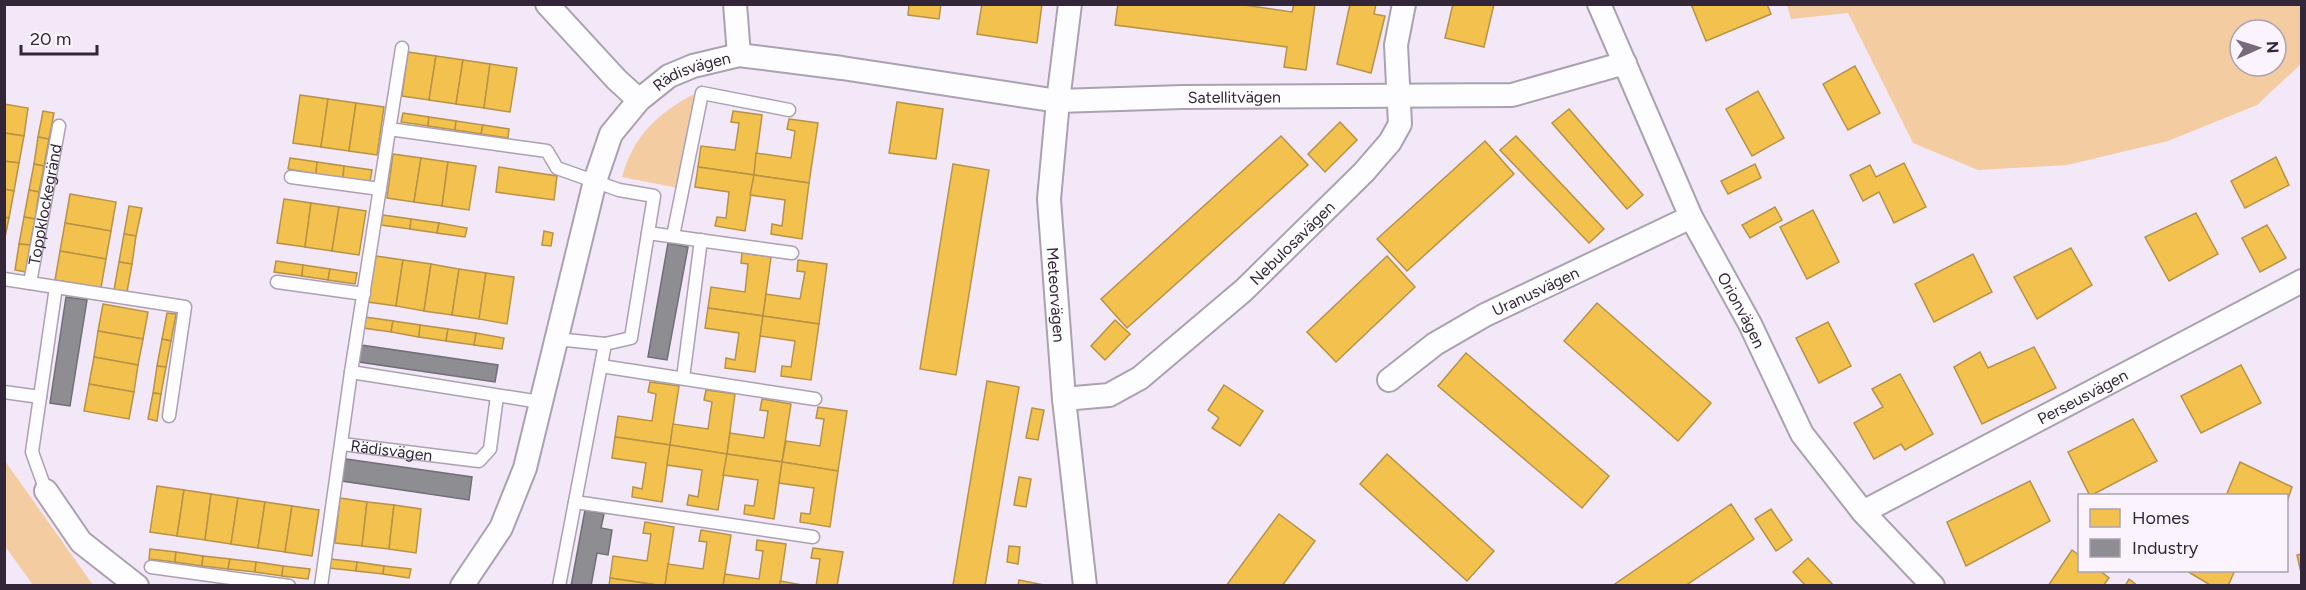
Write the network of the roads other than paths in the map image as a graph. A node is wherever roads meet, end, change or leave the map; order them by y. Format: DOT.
graph roads {
  1 [pos="547,4"];
  2 [pos="735,4"];
  3 [pos="1071,4"];
  4 [pos="1404,4"];
  5 [pos="1599,4"];
  6 [pos="402,48"];
  7 [pos="739,55"];
  8 [pos="1625,63"];
  9 [pos="842,68"];
  10 [pos="1399,95"];
  11 [pos="639,99"];
  12 [pos="1058,101"];
  13 [pos="789,110"];
  14 [pos="59,126"];
  15 [pos="389,129"];
  16 [pos="291,177"];
  17 [pos="595,181"];
  18 [pos="380,189"];
  19 [pos="1691,217"];
  20 [pos="648,232"];
  21 [pos="673,236"];
  22 [pos="701,240"];
  23 [pos="792,253"];
  24 [pos="4,279"];
  25 [pos="2301,281"];
  26 [pos="277,282"];
  27 [pos="30,283"];
  28 [pos="56,287"];
  29 [pos="364,294"];
  30 [pos="556,339"];
  31 [pos="605,344"];
  32 [pos="601,366"];
  33 [pos="351,372"];
  34 [pos="683,378"];
  35 [pos="1389,380"];
  36 [pos="4,392"];
  37 [pos="497,396"];
  38 [pos="40,397"];
  39 [pos="815,399"];
  40 [pos="1064,399"];
  41 [pos="540,402"];
  42 [pos="169,416"];
  43 [pos="342,444"];
  44 [pos="46,491"];
  45 [pos="575,502"];
  46 [pos="1863,512"];
  47 [pos="813,537"];
  48 [pos="151,567"];
  49 [pos="137,585"];
  50 [pos="289,585"];
  51 [pos="321,585"];
  52 [pos="462,585"];
  53 [pos="560,585"];
  54 [pos="1085,585"];
  55 [pos="1933,585"];
  1 -- 11 [label="street"];
  2 -- 7 [label="street"];
  3 -- 12 [label="street, Meteorvägen"];
  4 -- 10 [label="street, Nebulosavägen"];
  5 -- 8 [label="street, Orionvägen"];
  6 -- 15 [label="lane, Rädisvägen"];
  7 -- 9 [label="street, Rädisvägen"];
  7 -- 11 [label="street, Rädisvägen"];
  8 -- 10 [label="street, Satellitvägen"];
  8 -- 19 [label="street, Orionvägen"];
  9 -- 12 [label="street, Satellitvägen"];
  10 -- 12 [label="street, Satellitvägen"];
  10 -- 40 [label="street, Nebulosavägen"];
  11 -- 17 [label="street, Rädisvägen"];
  12 -- 40 [label="street, Meteorvägen"];
  13 -- 21 [label="lane, Rädisvägen"];
  14 -- 27 [label="lane, Toppklockegränd"];
  15 -- 17 [label="lane"];
  15 -- 18 [label="lane, Rädisvägen"];
  16 -- 18 [label="lane"];
  17 -- 20 [label="lane"];
  17 -- 30 [label="street, Rädisvägen"];
  18 -- 29 [label="lane, Rädisvägen"];
  19 -- 35 [label="street, Uranusvägen"];
  19 -- 46 [label="street, Orionvägen"];
  20 -- 21 [label="lane"];
  20 -- 31 [label="lane"];
  21 -- 22 [label="lane"];
  22 -- 23 [label="lane"];
  22 -- 34 [label="lane"];
  24 -- 27 [label="lane, Toppklockegränd"];
  25 -- 46 [label="street, Perseusvägen"];
  26 -- 29 [label="lane"];
  27 -- 28 [label="lane, Toppklockegränd"];
  28 -- 38 [label="lane, Toppklockegränd"];
  28 -- 42 [label="lane, Toppklockegränd"];
  29 -- 33 [label="lane, Rädisvägen"];
  30 -- 31 [label="lane"];
  30 -- 41 [label="street, Rädisvägen"];
  31 -- 32 [label="lane"];
  32 -- 34 [label="lane"];
  32 -- 45 [label="lane"];
  33 -- 37 [label="lane"];
  33 -- 43 [label="lane, Rädisvägen"];
  34 -- 39 [label="lane"];
  36 -- 38 [label="lane"];
  37 -- 41 [label="lane"];
  37 -- 43 [label="lane, Rädisvägen"];
  38 -- 44 [label="lane, Toppklockegränd"];
  40 -- 54 [label="street, Meteorvägen"];
  41 -- 52 [label="street, Rädisvägen"];
  43 -- 51 [label="lane, Rädisvägen"];
  44 -- 49 [label="street, Toppklockegränd"];
  45 -- 47 [label="lane"];
  45 -- 53 [label="lane"];
  46 -- 55 [label="street, Orionvägen"];
  48 -- 50 [label="lane"];
}
